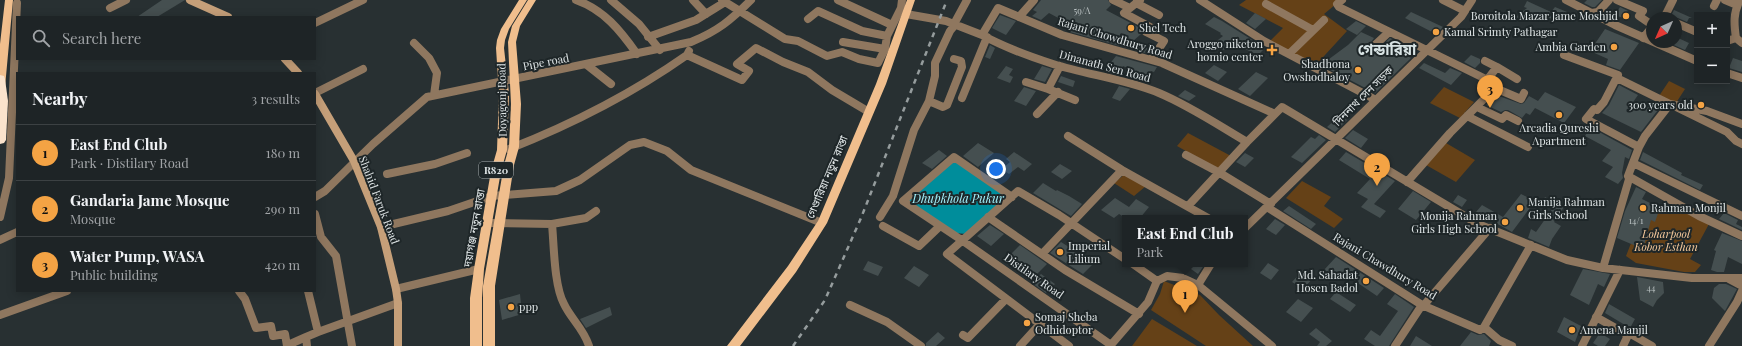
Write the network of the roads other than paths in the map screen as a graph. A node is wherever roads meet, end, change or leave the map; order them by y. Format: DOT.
graph roads {
  1 [pos="126,0"];
  2 [pos="190,0"];
  3 [pos="363,0"];
  4 [pos="522,0"];
  5 [pos="532,0"];
  6 [pos="576,0"];
  7 [pos="611,0"];
  8 [pos="693,0"];
  9 [pos="751,0"];
  10 [pos="838,0"];
  11 [pos="902,0"];
  12 [pos="911,0"];
  13 [pos="967,0"];
  14 [pos="1034,0"];
  15 [pos="1113,0"];
  16 [pos="1200,0"];
  17 [pos="1342,0"];
  18 [pos="1443,0"];
  19 [pos="1472,0"];
  20 [pos="1566,0"];
  21 [pos="1609,0"];
  22 [pos="1617,0"];
  23 [pos="1673,0"];
  24 [pos="1725,0"];
  25 [pos="724,1"];
  26 [pos="13,2"];
  27 [pos="1138,2"];
  28 [pos="1738,2"];
  29 [pos="1266,4"];
  30 [pos="110,8"];
  31 [pos="1130,8"];
  32 [pos="740,10"];
  33 [pos="1465,10"];
  34 [pos="1667,12"];
  35 [pos="706,14"];
  36 [pos="906,14"];
  37 [pos="1592,14"];
  38 [pos="1159,15"];
  39 [pos="226,16"];
  40 [pos="1019,17"];
  41 [pos="808,19"];
  42 [pos="1324,20"];
  43 [pos="1646,21"];
  44 [pos="316,23"];
  45 [pos="892,24"];
  46 [pos="954,25"];
  47 [pos="1682,26"];
  48 [pos="1313,30"];
  49 [pos="1694,31"];
  50 [pos="1389,32"];
  51 [pos="1646,33"];
  52 [pos="887,36"];
  53 [pos="984,36"];
  54 [pos="648,37"];
  55 [pos="1642,38"];
  56 [pos="1739,40"];
  57 [pos="692,42"];
  58 [pos="842,42"];
  59 [pos="414,43"];
  60 [pos="1374,46"];
  61 [pos="885,49"];
  62 [pos="660,50"];
  63 [pos="1426,50"];
  64 [pos="637,54"];
  65 [pos="1289,54"];
  66 [pos="687,55"];
  67 [pos="1564,55"];
  68 [pos="954,59"];
  69 [pos="1152,59"];
  70 [pos="285,60"];
  71 [pos="1694,60"];
  72 [pos="1485,61"];
  73 [pos="587,65"];
  74 [pos="1060,66"];
  75 [pos="1497,68"];
  76 [pos="363,69"];
  77 [pos="297,72"];
  78 [pos="1730,74"];
  79 [pos="1617,78"];
  80 [pos="1742,78"];
  81 [pos="0,79"];
  82 [pos="514,79"];
  83 [pos="1517,79"];
  84 [pos="1487,80"];
  85 [pos="504,82"];
  86 [pos="1026,82"];
  87 [pos="611,84"];
  88 [pos="0,87"];
  89 [pos="1495,88"];
  90 [pos="1048,89"];
  91 [pos="1058,92"];
  92 [pos="316,93"];
  93 [pos="1524,93"];
  94 [pos="434,95"];
  95 [pos="316,96"];
  96 [pos="962,98"];
  97 [pos="1075,100"];
  98 [pos="1376,100"];
  99 [pos="929,101"];
  100 [pos="1670,104"];
  101 [pos="1477,107"];
  102 [pos="869,112"];
  103 [pos="1037,114"];
  104 [pos="1275,114"];
  105 [pos="1466,116"];
  106 [pos="1518,121"];
  107 [pos="1742,124"];
  108 [pos="1068,136"];
  109 [pos="1334,139"];
  110 [pos="0,140"];
  111 [pos="1247,142"];
  112 [pos="1742,144"];
  113 [pos="514,147"];
  114 [pos="1528,147"];
  115 [pos="1639,147"];
  116 [pos="502,150"];
  117 [pos="467,153"];
  118 [pos="1186,155"];
  119 [pos="354,161"];
  120 [pos="1633,162"];
  121 [pos="1122,170"];
  122 [pos="1220,173"];
  123 [pos="16,174"];
  124 [pos="387,174"];
  125 [pos="1628,176"];
  126 [pos="9,178"];
  127 [pos="1408,182"];
  128 [pos="504,194"];
  129 [pos="316,195"];
  130 [pos="492,196"];
  131 [pos="1012,197"];
  132 [pos="1269,205"];
  133 [pos="1188,206"];
  134 [pos="596,211"];
  135 [pos="1203,215"];
  136 [pos="1742,216"];
  137 [pos="0,217"];
  138 [pos="880,217"];
  139 [pos="988,217"];
  140 [pos="316,218"];
  141 [pos="1072,222"];
  142 [pos="488,223"];
  143 [pos="822,223"];
  144 [pos="552,224"];
  145 [pos="1248,225"];
  146 [pos="883,226"];
  147 [pos="940,226"];
  148 [pos="380,227"];
  149 [pos="499,228"];
  150 [pos="1490,228"];
  151 [pos="16,232"];
  152 [pos="486,235"];
  153 [pos="1742,236"];
  154 [pos="0,240"];
  155 [pos="963,240"];
  156 [pos="1531,245"];
  157 [pos="1042,254"];
  158 [pos="1122,257"];
  159 [pos="1137,267"];
  160 [pos="1209,267"];
  161 [pos="1603,268"];
  162 [pos="479,269"];
  163 [pos="1620,270"];
  164 [pos="1726,277"];
  165 [pos="1742,278"];
  166 [pos="1157,281"];
  167 [pos="1198,285"];
  168 [pos="1742,286"];
  169 [pos="396,289"];
  170 [pos="1742,291"];
  171 [pos="64,292"];
  172 [pos="240,292"];
  173 [pos="308,292"];
  174 [pos="1006,300"];
  175 [pos="398,303"];
  176 [pos="850,304"];
  177 [pos="1423,305"];
  178 [pos="1139,314"];
  179 [pos="0,315"];
  180 [pos="1596,317"];
  181 [pos="348,320"];
  182 [pos="1040,324"];
  183 [pos="1484,327"];
  184 [pos="318,332"];
  185 [pos="963,335"];
  186 [pos="1628,335"];
  187 [pos="306,341"];
  188 [pos="1497,343"];
  189 [pos="288,346"];
  190 [pos="352,346"];
  191 [pos="397,346"];
  192 [pos="476,346"];
  193 [pos="489,346"];
  194 [pos="590,346"];
  195 [pos="732,346"];
  196 [pos="921,346"];
  197 [pos="1020,346"];
  198 [pos="1069,346"];
  199 [pos="1110,346"];
  200 [pos="1272,346"];
  201 [pos="1395,346"];
  202 [pos="1512,346"];
  203 [pos="1582,346"];
  204 [pos="1623,346"];
  205 [pos="1652,346"];
  206 [pos="1709,346"];
  1 -- 30 [label="street"];
  2 -- 39 [label="main road"];
  3 -- 44 [label="street"];
  4 -- 85 [label="main road, দয়াগঞ্জ নতুন রাস্তা / R820"];
  5 -- 82 [label="main road, Doyagonj Road / R820"];
  6 -- 64 [label="street"];
  7 -- 54 [label="street"];
  8 -- 35 [label="street"];
  9 -- 32 [label="street, Pipe road"];
  10 -- 45 [label="street"];
  11 -- 45 [label="street"];
  12 -- 36 [label="main road, গেণ্ডারিয়া নতুন রাস্তা"];
  13 -- 46 [label="street"];
  14 -- 40 [label="street"];
  15 -- 31 [label="street"];
  16 -- 65 [label="street"];
  17 -- 50 [label="street"];
  18 -- 33 [label="street"];
  19 -- 33 [label="street, দিননাথ সেন সড়ক"];
  20 -- 37 [label="street"];
  21 -- 37 [label="street"];
  22 -- 43 [label="street"];
  23 -- 34 [label="street"];
  24 -- 28 [label="street"];
  25 -- 32 [label="street"];
  25 -- 35 [label="street"];
  26 -- 88 [label="main road"];
  26 -- 126 [label="street"];
  27 -- 31 [label="street"];
  27 -- 38 [label="street"];
  28 -- 56 [label="street"];
  29 -- 48 [label="street"];
  31 -- 69 [label="street"];
  32 -- 57 [label="street, Pipe road"];
  32 -- 61 [label="street"];
  33 -- 63 [label="street, দিননাথ সেন সড়ক"];
  35 -- 54 [label="street"];
  36 -- 46 [label="street"];
  36 -- 102 [label="main road, গেণ্ডারিয়া নতুন রাস্তা"];
  37 -- 55 [label="street"];
  40 -- 53 [label="street, Rajani Chowdhury Road"];
  40 -- 69 [label="street, Rajani Chowdhury Road"];
  41 -- 52 [label="street"];
  42 -- 48 [label="street"];
  45 -- 52 [label="street"];
  46 -- 53 [label="street"];
  46 -- 99 [label="street"];
  47 -- 49 [label="street"];
  48 -- 65 [label="street"];
  50 -- 60 [label="street"];
  50 -- 63 [label="street"];
  51 -- 55 [label="street"];
  52 -- 61 [label="street"];
  53 -- 74 [label="street, Dinanath Sen Road"];
  53 -- 96 [label="street"];
  54 -- 62 [label="street"];
  55 -- 71 [label="street"];
  57 -- 62 [label="street, Pipe road"];
  57 -- 66 [label="street"];
  58 -- 61 [label="street"];
  59 -- 94 [label="street"];
  62 -- 64 [label="street, Pipe road"];
  63 -- 84 [label="street"];
  63 -- 98 [label="street, দিননাথ সেন সড়ক"];
  64 -- 73 [label="street, Pipe road"];
  65 -- 98 [label="street"];
  66 -- 102 [label="street"];
  66 -- 113 [label="street"];
  67 -- 79 [label="street"];
  68 -- 99 [label="street"];
  69 -- 104 [label="street, Rajani Chowdhury Road"];
  70 -- 77 [label="main road"];
  72 -- 75 [label="street"];
  73 -- 82 [label="street, Pipe road"];
  73 -- 87 [label="street"];
  74 -- 90 [label="street"];
  74 -- 111 [label="street, Dinanath Sen Road"];
  75 -- 83 [label="street"];
  75 -- 84 [label="street"];
  76 -- 92 [label="street"];
  78 -- 80 [label="street"];
  79 -- 100 [label="street"];
  79 -- 115 [label="street"];
  81 -- 110 [label="highway"];
  82 -- 85 [label="street, Pipe road"];
  82 -- 113 [label="main road, Doyagonj Road / R820"];
  84 -- 89 [label="street"];
  85 -- 94 [label="street, Pipe road"];
  85 -- 116 [label="main road, দয়াগঞ্জ নতুন রাস্তা / R820"];
  86 -- 90 [label="street"];
  89 -- 93 [label="street"];
  89 -- 101 [label="street"];
  90 -- 91 [label="street"];
  91 -- 97 [label="street"];
  91 -- 103 [label="street"];
  94 -- 119 [label="street, Pipe road"];
  95 -- 119 [label="main road, Shahid Faruk Road"];
  98 -- 109 [label="street, দিননাথ সেন সড়ক"];
  99 -- 138 [label="street"];
  100 -- 107 [label="street"];
  100 -- 112 [label="street"];
  100 -- 115 [label="street"];
  101 -- 105 [label="street"];
  101 -- 106 [label="street"];
  102 -- 143 [label="main road, গেণ্ডারিয়া নতুন রাস্তা"];
  104 -- 109 [label="street"];
  104 -- 111 [label="street"];
  105 -- 114 [label="street"];
  105 -- 127 [label="street"];
  108 -- 121 [label="street"];
  109 -- 127 [label="street"];
  109 -- 132 [label="street"];
  111 -- 122 [label="street"];
  113 -- 116 [label="street"];
  113 -- 128 [label="main road, Doyagonj Road / R820"];
  115 -- 120 [label="street"];
  116 -- 130 [label="main road, দয়াগঞ্জ নতুন রাস্তা / R820"];
  117 -- 124 [label="street"];
  118 -- 122 [label="street, Rajani Chawdhury Road"];
  119 -- 129 [label="street, Pipe road"];
  119 -- 148 [label="main road, Shahid Faruk Road"];
  120 -- 125 [label="street"];
  120 -- 136 [label="street"];
  121 -- 133 [label="street"];
  121 -- 141 [label="street"];
  122 -- 132 [label="street, Rajani Chawdhury Road"];
  122 -- 133 [label="street"];
  123 -- 126 [label="street"];
  125 -- 153 [label="street"];
  125 -- 161 [label="street"];
  126 -- 137 [label="street"];
  127 -- 150 [label="street"];
  128 -- 130 [label="street"];
  128 -- 143 [label="street"];
  128 -- 149 [label="main road, Doyagonj Road / R820"];
  130 -- 142 [label="main road, দয়াগঞ্জ নতুন রাস্তা / R820"];
  130 -- 148 [label="street"];
  131 -- 139 [label="street"];
  131 -- 141 [label="street"];
  131 -- 147 [label="street, Distilary Road"];
  132 -- 145 [label="street"];
  132 -- 177 [label="street, Rajani Chawdhury Road"];
  133 -- 135 [label="street"];
  134 -- 144 [label="street"];
  139 -- 155 [label="street"];
  139 -- 157 [label="street"];
  140 -- 181 [label="street"];
  141 -- 157 [label="street"];
  141 -- 158 [label="street"];
  142 -- 149 [label="street"];
  142 -- 152 [label="main road, দয়াগঞ্জ নতুন রাস্তা / R820"];
  143 -- 195 [label="main road, গেণ্ডারিয়া নতুন রাস্তা"];
  144 -- 149 [label="street"];
  144 -- 194 [label="street"];
  146 -- 147 [label="street"];
  147 -- 155 [label="street, Distilary Road"];
  148 -- 169 [label="main road, Shahid Faruk Road"];
  149 -- 152 [label="main road"];
  149 -- 193 [label="main road, Doyagonj Road / R820"];
  150 -- 156 [label="street"];
  150 -- 177 [label="street"];
  151 -- 154 [label="street"];
  152 -- 162 [label="main road, দয়াগঞ্জ নতুন রাস্তা / R820"];
  155 -- 174 [label="street"];
  155 -- 199 [label="street, Distilary Road"];
  156 -- 161 [label="street"];
  156 -- 183 [label="street"];
  157 -- 178 [label="street"];
  159 -- 166 [label="street"];
  160 -- 167 [label="street"];
  161 -- 163 [label="street"];
  162 -- 169 [label="street"];
  162 -- 192 [label="main road, দয়াগঞ্জ নতুন রাস্তা / R820"];
  163 -- 164 [label="street"];
  163 -- 180 [label="street"];
  164 -- 165 [label="street"];
  164 -- 168 [label="street"];
  166 -- 167 [label="street"];
  166 -- 178 [label="street, Distilary Road"];
  167 -- 200 [label="street"];
  169 -- 175 [label="main road, Shahid Faruk Road"];
  170 -- 206 [label="street"];
  171 -- 179 [label="street"];
  172 -- 189 [label="street"];
  173 -- 184 [label="street"];
  174 -- 182 [label="street"];
  174 -- 185 [label="street"];
  175 -- 181 [label="street"];
  175 -- 191 [label="main road, Shahid Faruk Road"];
  176 -- 196 [label="street"];
  177 -- 183 [label="street, Rajani Chawdhury Road"];
  177 -- 201 [label="street"];
  178 -- 199 [label="street, Distilary Road"];
  180 -- 186 [label="street"];
  180 -- 203 [label="street"];
  181 -- 184 [label="street"];
  181 -- 190 [label="street"];
  182 -- 197 [label="street"];
  182 -- 198 [label="street"];
  183 -- 188 [label="street"];
  184 -- 187 [label="street"];
  186 -- 204 [label="street"];
  186 -- 205 [label="street"];
  187 -- 189 [label="street"];
  188 -- 202 [label="street"];
}
